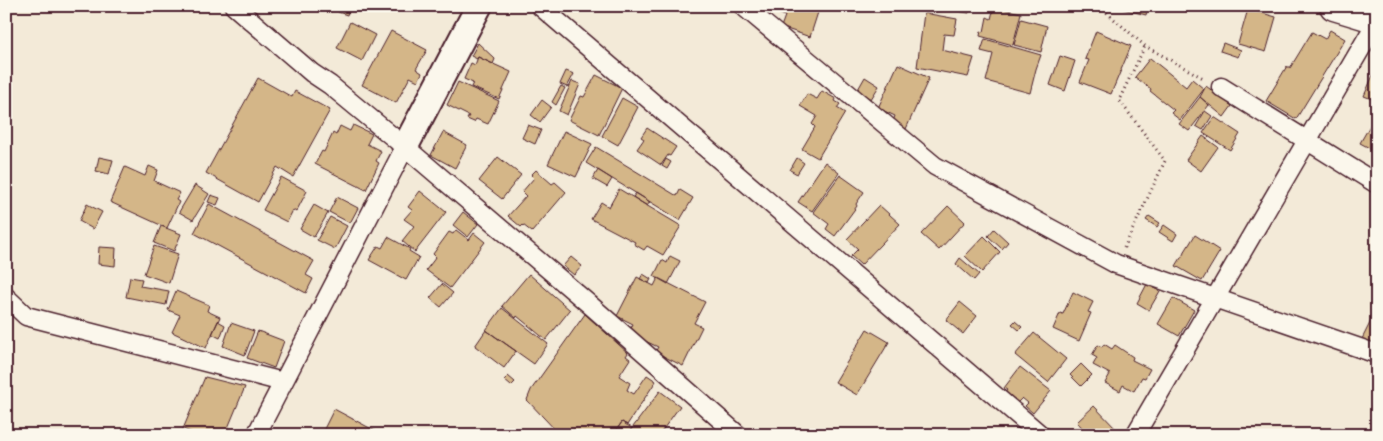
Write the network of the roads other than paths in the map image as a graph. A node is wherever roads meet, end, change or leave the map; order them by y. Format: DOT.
graph roads {
  1 [pos="234,6"];
  2 [pos="479,6"];
  3 [pos="540,6"];
  4 [pos="743,6"];
  5 [pos="1334,6"];
  6 [pos="1377,20"];
  7 [pos="1221,87"];
  8 [pos="1307,140"];
  9 [pos="405,147"];
  10 [pos="1377,184"];
  11 [pos="6,297"];
  12 [pos="1215,299"];
  13 [pos="1377,354"];
  14 [pos="283,382"];
  15 [pos="256,435"];
  16 [pos="738,435"];
  17 [pos="1041,435"];
  18 [pos="1135,435"];
  1 -- 9 [label="street"];
  2 -- 9 [label="street"];
  3 -- 17 [label="street"];
  4 -- 12 [label="street"];
  5 -- 6 [label="main road"];
  6 -- 8 [label="street"];
  7 -- 8 [label="street"];
  8 -- 10 [label="street"];
  8 -- 12 [label="street"];
  9 -- 14 [label="street"];
  9 -- 16 [label="street"];
  11 -- 14 [label="street"];
  12 -- 13 [label="street"];
  12 -- 18 [label="street"];
  14 -- 15 [label="street"];
}
